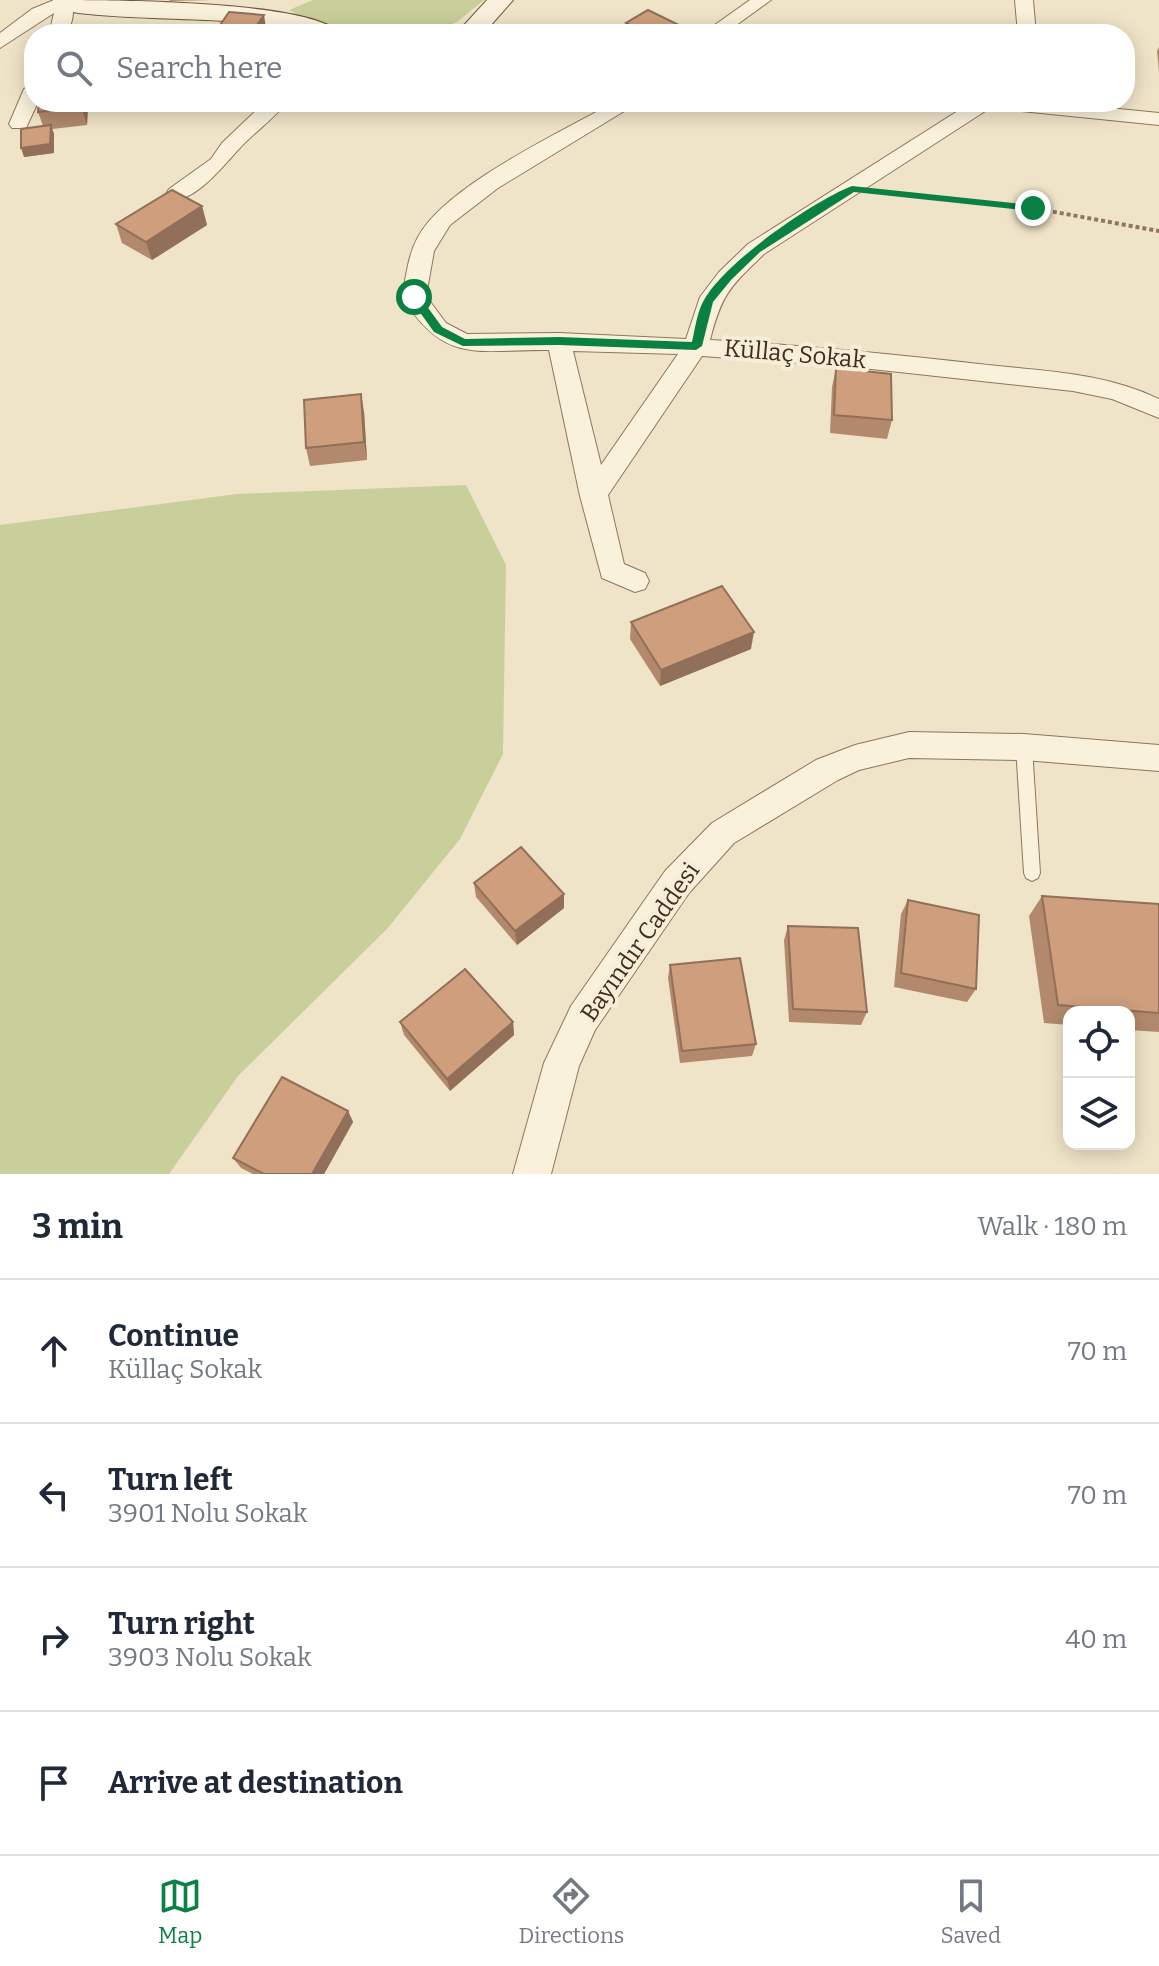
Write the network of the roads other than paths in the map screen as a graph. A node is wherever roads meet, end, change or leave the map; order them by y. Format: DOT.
graph roads {
  1 [pos="501,0"];
  2 [pos="762,0"];
  3 [pos="1024,0"];
  4 [pos="59,2"];
  5 [pos="24,24"];
  6 [pos="24,24"];
  7 [pos="62,24"];
  8 [pos="304,24"];
  9 [pos="478,24"];
  10 [pos="726,24"];
  11 [pos="1026,24"];
  12 [pos="0,42"];
  13 [pos="24,112"];
  14 [pos="266,112"];
  15 [pos="612,112"];
  16 [pos="972,112"];
  17 [pos="1089,112"];
  18 [pos="1159,119"];
  19 [pos="19,124"];
  20 [pos="177,194"];
  21 [pos="559,341"];
  22 [pos="696,346"];
  23 [pos="1159,409"];
  24 [pos="593,496"];
  25 [pos="635,581"];
  26 [pos="1024,747"];
  27 [pos="1159,758"];
  28 [pos="1032,873"];
  29 [pos="532,1174"];
  1 -- 9 [label="street"];
  2 -- 10 [label="street"];
  3 -- 11 [label="street"];
  4 -- 6 [label="street"];
  4 -- 7 [label="street"];
  4 -- 8 [label="street"];
  5 -- 12 [label="street"];
  13 -- 19 [label="street"];
  14 -- 20 [label="street"];
  15 -- 21 [label="street, Küllaç Sokak"];
  16 -- 22 [label="street"];
  17 -- 18 [label="street"];
  21 -- 22 [label="street, Küllaç Sokak"];
  21 -- 24 [label="street"];
  22 -- 23 [label="street, Küllaç Sokak"];
  22 -- 24 [label="street"];
  24 -- 25 [label="street"];
  26 -- 27 [label="street, Bayındır Caddesi"];
  26 -- 28 [label="lane"];
  26 -- 29 [label="street, Bayındır Caddesi"];
}
